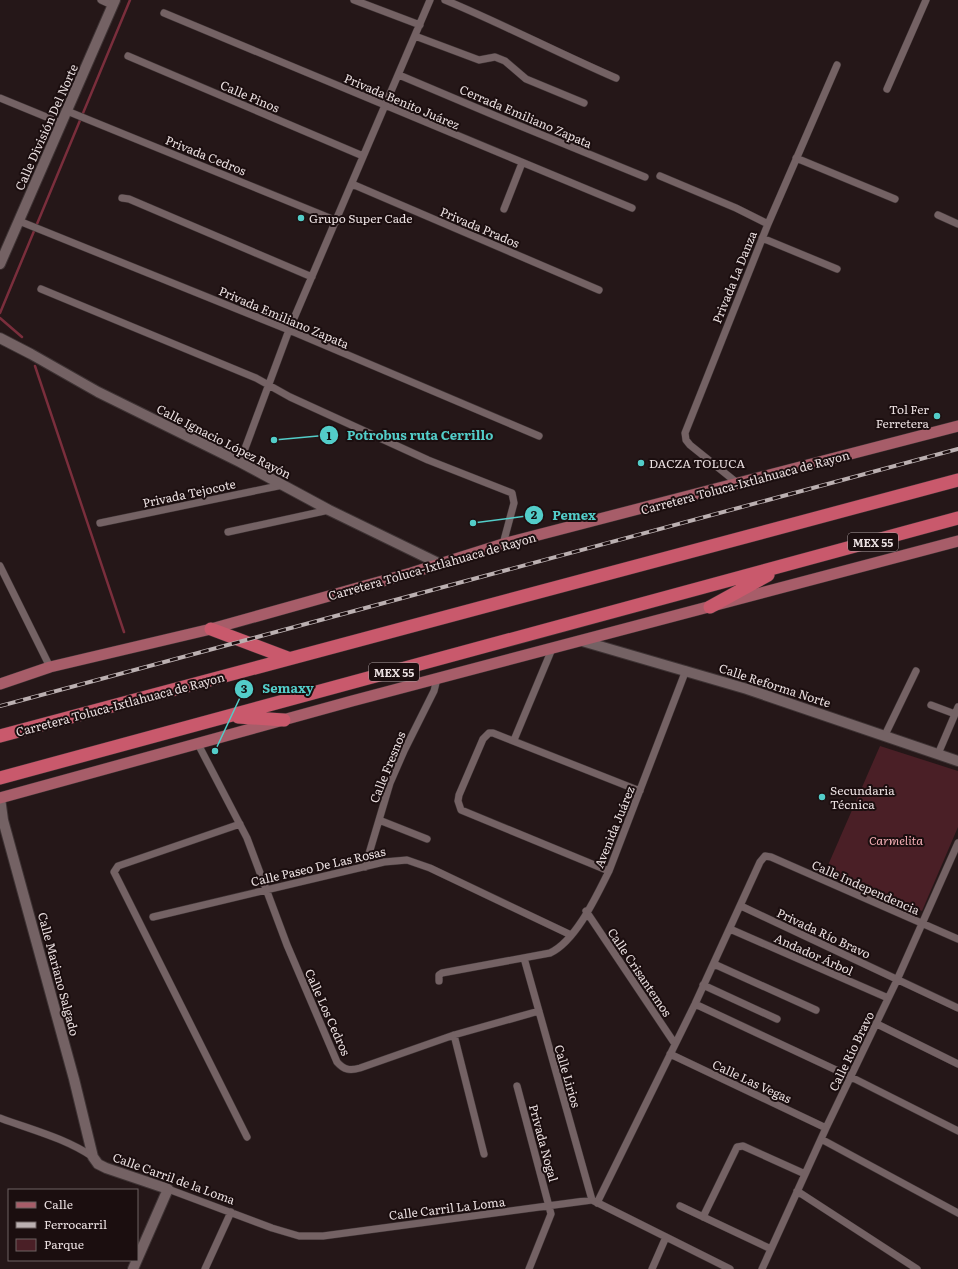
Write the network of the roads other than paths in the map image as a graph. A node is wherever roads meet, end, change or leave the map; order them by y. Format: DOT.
graph roads {
  1 [pos="100,0"];
  2 [pos="354,0"];
  3 [pos="430,0"];
  4 [pos="445,0"];
  5 [pos="926,0"];
  6 [pos="114,3"];
  7 [pos="164,13"];
  8 [pos="420,26"];
  9 [pos="415,36"];
  10 [pos="128,56"];
  11 [pos="837,65"];
  12 [pos="399,75"];
  13 [pos="616,78"];
  14 [pos="887,89"];
  15 [pos="0,98"];
  16 [pos="584,103"];
  17 [pos="385,106"];
  18 [pos="70,113"];
  19 [pos="61,123"];
  20 [pos="363,156"];
  21 [pos="796,158"];
  22 [pos="522,163"];
  23 [pos="660,176"];
  24 [pos="645,177"];
  25 [pos="352,184"];
  26 [pos="122,198"];
  27 [pos="895,199"];
  28 [pos="632,208"];
  29 [pos="504,209"];
  30 [pos="938,215"];
  31 [pos="337,221"];
  32 [pos="24,223"];
  33 [pos="768,224"];
  34 [pos="958,224"];
  35 [pos="762,238"];
  36 [pos="0,264"];
  37 [pos="837,269"];
  38 [pos="312,277"];
  39 [pos="41,289"];
  40 [pos="599,290"];
  41 [pos="289,330"];
  42 [pos="0,338"];
  43 [pos="268,385"];
  44 [pos="958,426"];
  45 [pos="539,436"];
  46 [pos="240,462"];
  47 [pos="958,480"];
  48 [pos="736,482"];
  49 [pos="283,485"];
  50 [pos="329,510"];
  51 [pos="958,518"];
  52 [pos="100,523"];
  53 [pos="228,532"];
  54 [pos="958,542"];
  55 [pos="503,544"];
  56 [pos="438,563"];
  57 [pos="787,565"];
  58 [pos="0,566"];
  59 [pos="710,607"];
  60 [pos="211,629"];
  61 [pos="582,641"];
  62 [pos="552,649"];
  63 [pos="288,658"];
  64 [pos="50,667"];
  65 [pos="686,670"];
  66 [pos="916,671"];
  67 [pos="437,679"];
  68 [pos="0,684"];
  69 [pos="931,705"];
  70 [pos="956,711"];
  71 [pos="226,717"];
  72 [pos="284,720"];
  73 [pos="0,736"];
  74 [pos="885,736"];
  75 [pos="514,740"];
  76 [pos="198,744"];
  77 [pos="938,754"];
  78 [pos="958,761"];
  79 [pos="0,778"];
  80 [pos="640,791"];
  81 [pos="0,798"];
  82 [pos="379,820"];
  83 [pos="2,821"];
  84 [pos="240,824"];
  85 [pos="427,838"];
  86 [pos="958,843"];
  87 [pos="365,866"];
  88 [pos="609,871"];
  89 [pos="265,889"];
  90 [pos="741,906"];
  91 [pos="586,911"];
  92 [pos="153,917"];
  93 [pos="922,924"];
  94 [pos="730,929"];
  95 [pos="571,935"];
  96 [pos="958,939"];
  97 [pos="524,958"];
  98 [pos="714,964"];
  99 [pos="897,980"];
  100 [pos="439,981"];
  101 [pos="703,986"];
  102 [pos="888,998"];
  103 [pos="695,1004"];
  104 [pos="958,1008"];
  105 [pos="816,1010"];
  106 [pos="539,1011"];
  107 [pos="777,1019"];
  108 [pos="877,1024"];
  109 [pos="454,1035"];
  110 [pos="675,1044"];
  111 [pos="670,1054"];
  112 [pos="958,1064"];
  113 [pos="851,1077"];
  114 [pos="517,1086"];
  115 [pos="0,1118"];
  116 [pos="826,1128"];
  117 [pos="958,1131"];
  118 [pos="247,1137"];
  119 [pos="821,1138"];
  120 [pos="484,1154"];
  121 [pos="93,1157"];
  122 [pos="805,1174"];
  123 [pos="168,1189"];
  124 [pos="797,1191"];
  125 [pos="595,1202"];
  126 [pos="550,1206"];
  127 [pos="680,1206"];
  128 [pos="231,1212"];
  129 [pos="958,1213"];
  130 [pos="704,1217"];
  131 [pos="299,1236"];
  132 [pos="666,1237"];
  133 [pos="771,1249"];
  134 [pos="138,1258"];
  135 [pos="205,1269"];
  136 [pos="529,1269"];
  137 [pos="652,1269"];
  138 [pos="730,1269"];
  139 [pos="762,1269"];
  140 [pos="917,1269"];
  1 -- 6 [label="street"];
  2 -- 8 [label="street"];
  3 -- 8 [label="street"];
  4 -- 13 [label="street"];
  5 -- 14 [label="street"];
  6 -- 18 [label="main road, Calle División Del Norte"];
  7 -- 17 [label="street, Privada Benito Juárez"];
  8 -- 9 [label="street"];
  9 -- 12 [label="street"];
  9 -- 16 [label="street"];
  10 -- 20 [label="street, Calle Pinos"];
  11 -- 21 [label="street, Privada La Danza"];
  12 -- 17 [label="street"];
  12 -- 24 [label="street, Cerrada Emiliano Zapata"];
  15 -- 19 [label="street"];
  17 -- 20 [label="street"];
  17 -- 22 [label="street, Privada Benito Juárez"];
  18 -- 19 [label="main road, Calle División Del Norte"];
  18 -- 31 [label="street, Privada Cedros"];
  19 -- 32 [label="main road, Calle División Del Norte"];
  20 -- 25 [label="street"];
  21 -- 27 [label="street"];
  21 -- 33 [label="street, Privada La Danza"];
  22 -- 28 [label="street, Privada Benito Juárez"];
  22 -- 29 [label="street"];
  23 -- 33 [label="street"];
  25 -- 31 [label="street"];
  25 -- 40 [label="street, Privada Prados"];
  26 -- 38 [label="street"];
  30 -- 34 [label="street"];
  31 -- 38 [label="street"];
  32 -- 36 [label="main road, Calle División Del Norte"];
  32 -- 41 [label="street, Privada Emiliano Zapata"];
  33 -- 35 [label="street, Privada La Danza"];
  35 -- 37 [label="street"];
  35 -- 48 [label="street, Privada La Danza"];
  38 -- 41 [label="street"];
  39 -- 43 [label="street"];
  41 -- 43 [label="street"];
  41 -- 45 [label="street, Privada Emiliano Zapata"];
  42 -- 46 [label="main road, Calle Ignacio López Rayón"];
  43 -- 46 [label="street"];
  43 -- 55 [label="street"];
  44 -- 48 [label="main road, Carretera Toluca-Ixtlahuaca de Rayon"];
  46 -- 49 [label="main road, Calle Ignacio López Rayón"];
  47 -- 63 [label="highway, Carretera Toluca-Ixtlahuaca de Rayon"];
  48 -- 55 [label="main road, Carretera Toluca-Ixtlahuaca de Rayon"];
  49 -- 50 [label="main road, Calle Ignacio López Rayón"];
  49 -- 52 [label="street, Privada Tejocote"];
  50 -- 53 [label="street"];
  50 -- 56 [label="main road, Calle Ignacio López Rayón"];
  51 -- 57 [label="highway, MEX 55"];
  54 -- 59 [label="main road"];
  55 -- 56 [label="main road, Carretera Toluca-Ixtlahuaca de Rayon"];
  56 -- 60 [label="main road, Carretera Toluca-Ixtlahuaca de Rayon"];
  57 -- 59 [label="highway"];
  57 -- 71 [label="highway, MEX 55"];
  58 -- 64 [label="street"];
  59 -- 61 [label="main road"];
  60 -- 63 [label="highway"];
  60 -- 64 [label="main road, Carretera Toluca-Ixtlahuaca de Rayon"];
  61 -- 62 [label="main road"];
  61 -- 65 [label="main road, Calle Reforma Norte"];
  62 -- 67 [label="main road"];
  62 -- 75 [label="street"];
  63 -- 73 [label="highway, Carretera Toluca-Ixtlahuaca de Rayon"];
  64 -- 68 [label="main road, Carretera Toluca-Ixtlahuaca de Rayon"];
  65 -- 74 [label="main road, Calle Reforma Norte"];
  65 -- 80 [label="street, Avenida Juárez"];
  66 -- 74 [label="street"];
  67 -- 72 [label="main road"];
  67 -- 82 [label="street, Calle Fresnos"];
  69 -- 70 [label="street"];
  70 -- 77 [label="street"];
  71 -- 72 [label="highway"];
  71 -- 79 [label="highway, MEX 55"];
  72 -- 76 [label="main road"];
  74 -- 77 [label="main road, Calle Reforma Norte"];
  75 -- 80 [label="street"];
  75 -- 88 [label="street"];
  76 -- 81 [label="main road"];
  76 -- 84 [label="street, Calle Los Cedros"];
  77 -- 78 [label="main road, Calle Reforma Norte"];
  80 -- 88 [label="street, Avenida Juárez"];
  81 -- 83 [label="main road, Calle Mariano Salgado"];
  82 -- 85 [label="street"];
  82 -- 87 [label="street, Calle Fresnos"];
  83 -- 121 [label="main road, Calle Mariano Salgado"];
  84 -- 89 [label="street, Calle Los Cedros"];
  84 -- 118 [label="street"];
  86 -- 93 [label="street, Calle Río Bravo"];
  87 -- 89 [label="street, Calle Paseo De Las Rosas"];
  87 -- 95 [label="street, Calle Paseo De Las Rosas"];
  88 -- 91 [label="street, Avenida Juárez"];
  89 -- 92 [label="street, Calle Paseo De Las Rosas"];
  89 -- 109 [label="street, Calle Los Cedros"];
  90 -- 93 [label="street, Calle Independencia"];
  90 -- 94 [label="street"];
  90 -- 99 [label="street, Privada Río Bravo"];
  91 -- 95 [label="street, Avenida Juárez"];
  91 -- 110 [label="street, Calle Crisantemos"];
  93 -- 96 [label="street, Calle Independencia"];
  93 -- 99 [label="street, Calle Río Bravo"];
  94 -- 98 [label="street"];
  94 -- 102 [label="street, Andador Árbol"];
  95 -- 97 [label="street, Avenida Juárez"];
  97 -- 100 [label="street, Avenida Juárez"];
  97 -- 106 [label="street, Calle Lirios"];
  98 -- 101 [label="street"];
  98 -- 105 [label="street"];
  99 -- 102 [label="street, Calle Río Bravo"];
  99 -- 104 [label="street, Privada Río Bravo"];
  101 -- 103 [label="street"];
  101 -- 107 [label="street"];
  102 -- 108 [label="street, Calle Río Bravo"];
  103 -- 110 [label="street"];
  103 -- 113 [label="street"];
  106 -- 109 [label="street, Calle Los Cedros"];
  106 -- 125 [label="street, Calle Lirios"];
  108 -- 112 [label="street"];
  108 -- 113 [label="street, Calle Río Bravo"];
  109 -- 120 [label="street"];
  110 -- 111 [label="street"];
  111 -- 116 [label="street, Calle Las Vegas"];
  111 -- 125 [label="street"];
  113 -- 116 [label="street, Calle Río Bravo"];
  113 -- 117 [label="street"];
  114 -- 126 [label="street, Privada Nogal"];
  115 -- 121 [label="street, Calle Carril de la Loma"];
  116 -- 119 [label="street, Calle Río Bravo"];
  119 -- 122 [label="street, Calle Río Bravo"];
  119 -- 129 [label="street"];
  121 -- 123 [label="main road, Calle Carril de la Loma"];
  122 -- 124 [label="street, Calle Río Bravo"];
  122 -- 130 [label="street"];
  123 -- 128 [label="street, Calle Carril de la Loma"];
  123 -- 134 [label="main road"];
  124 -- 133 [label="street, Calle Río Bravo"];
  124 -- 140 [label="street"];
  125 -- 126 [label="street, Calle Carril La Loma"];
  125 -- 132 [label="street"];
  126 -- 131 [label="street, Calle Carril La Loma"];
  126 -- 136 [label="street"];
  127 -- 130 [label="street"];
  128 -- 131 [label="street, Calle Carril de la Loma"];
  128 -- 135 [label="street"];
  130 -- 133 [label="street"];
  132 -- 137 [label="street"];
  132 -- 138 [label="street"];
  133 -- 139 [label="street, Calle Río Bravo"];
}
